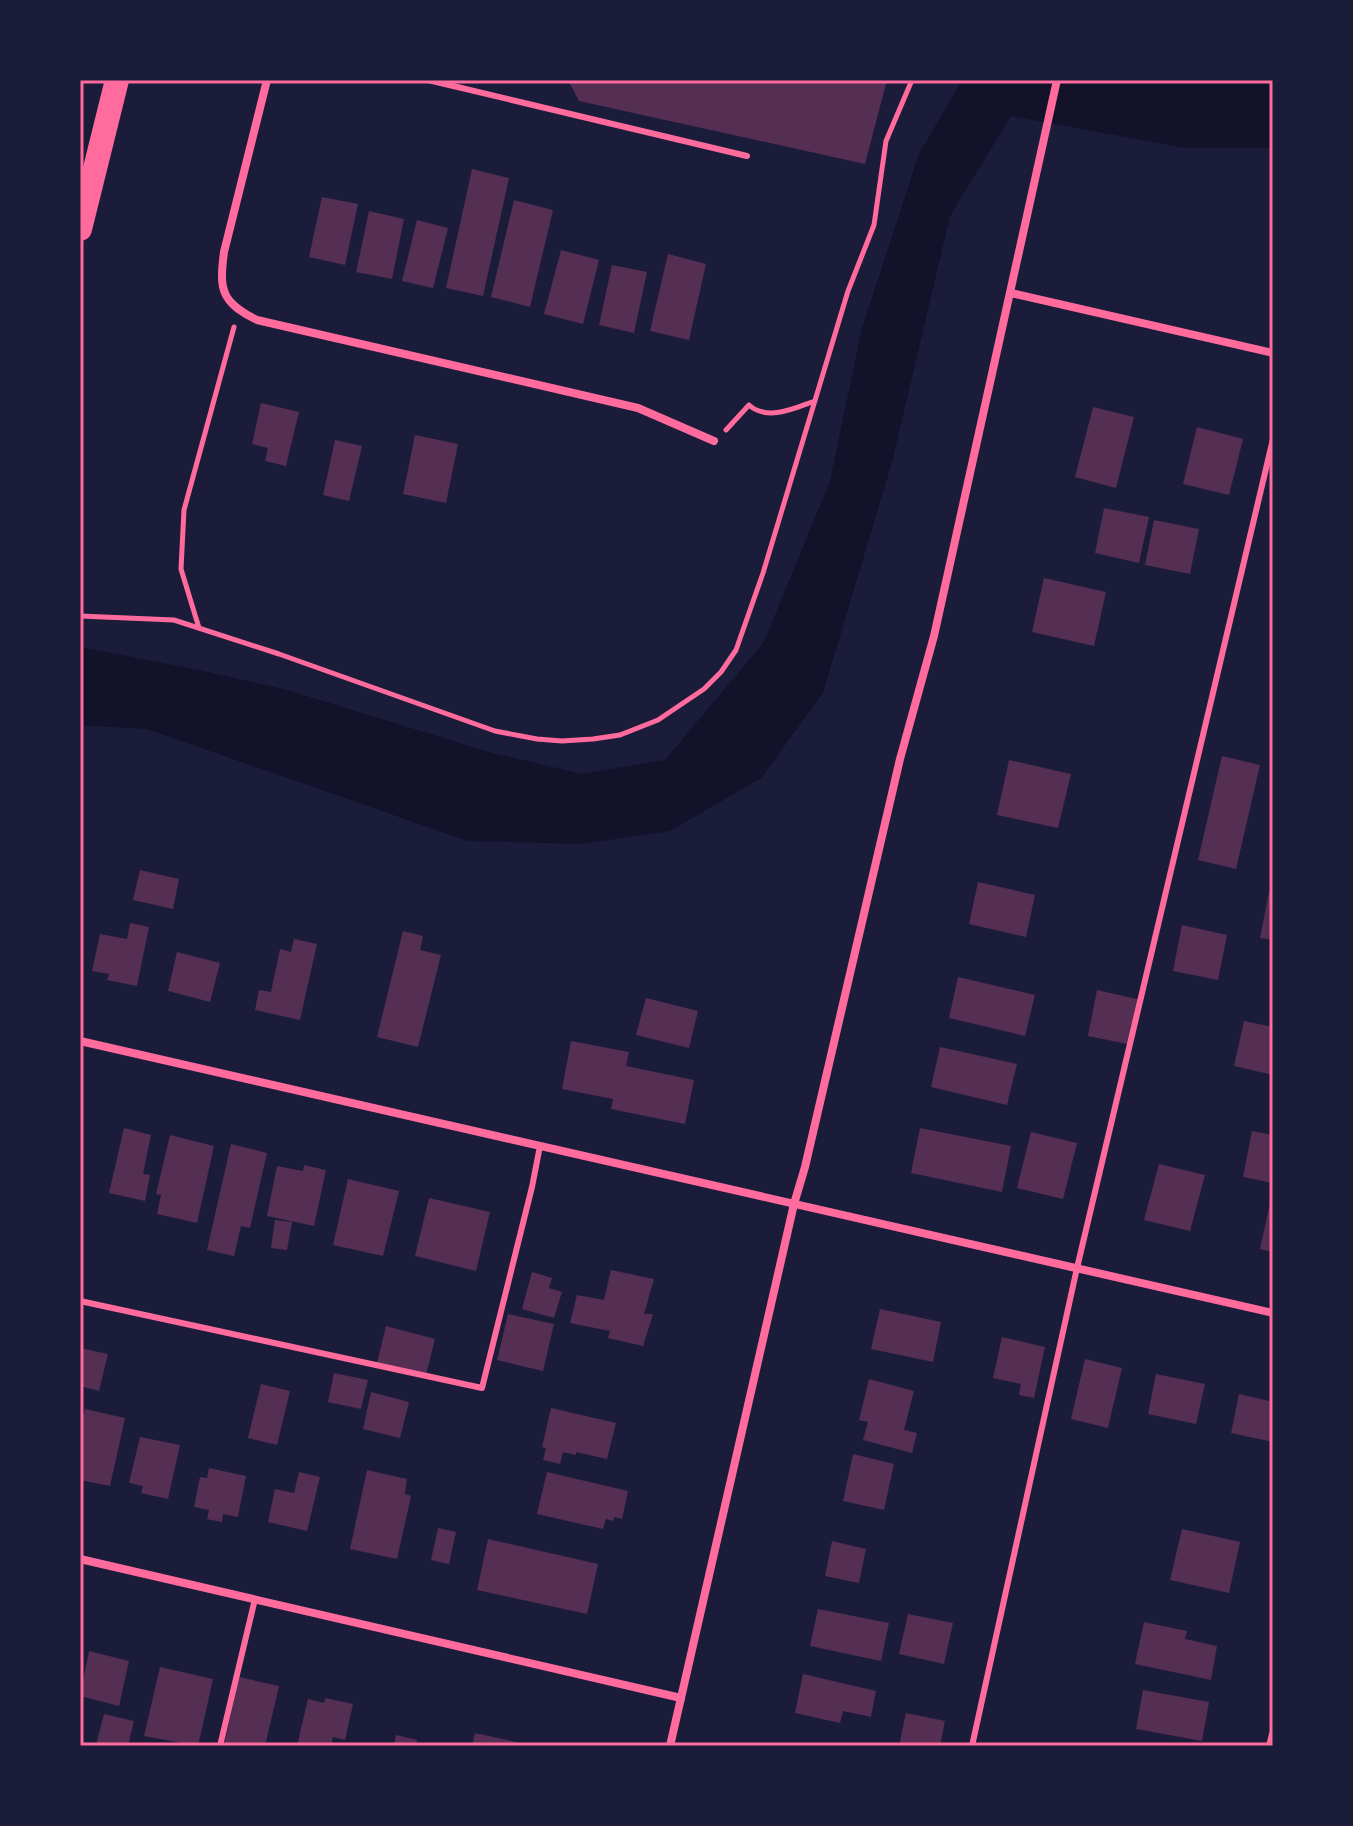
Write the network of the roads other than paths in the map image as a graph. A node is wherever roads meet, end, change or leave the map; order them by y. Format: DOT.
graph roads {
  1 [pos="117,80"];
  2 [pos="267,80"];
  3 [pos="428,80"];
  4 [pos="1057,80"];
  5 [pos="747,156"];
  6 [pos="80,229"];
  7 [pos="1011,293"];
  8 [pos="1273,353"];
  9 [pos="1273,439"];
  10 [pos="714,441"];
  11 [pos="80,1041"];
  12 [pos="540,1146"];
  13 [pos="794,1204"];
  14 [pos="1077,1268"];
  15 [pos="80,1301"];
  16 [pos="1273,1313"];
  17 [pos="80,1559"];
  18 [pos="255,1599"];
  19 [pos="681,1698"];
  20 [pos="1273,1734"];
  21 [pos="220,1746"];
  22 [pos="670,1746"];
  23 [pos="972,1746"];
  24 [pos="1270,1746"];
  1 -- 6 [label="highway"];
  2 -- 10 [label="street"];
  3 -- 5 [label="lane"];
  4 -- 7 [label="street"];
  7 -- 8 [label="street"];
  7 -- 13 [label="street"];
  9 -- 14 [label="lane"];
  11 -- 12 [label="street"];
  12 -- 13 [label="street"];
  12 -- 15 [label="lane"];
  13 -- 14 [label="street"];
  13 -- 19 [label="street"];
  14 -- 16 [label="street"];
  14 -- 23 [label="lane"];
  17 -- 18 [label="street"];
  18 -- 19 [label="street"];
  18 -- 21 [label="lane"];
  19 -- 22 [label="street"];
  20 -- 24 [label="street"];
}
